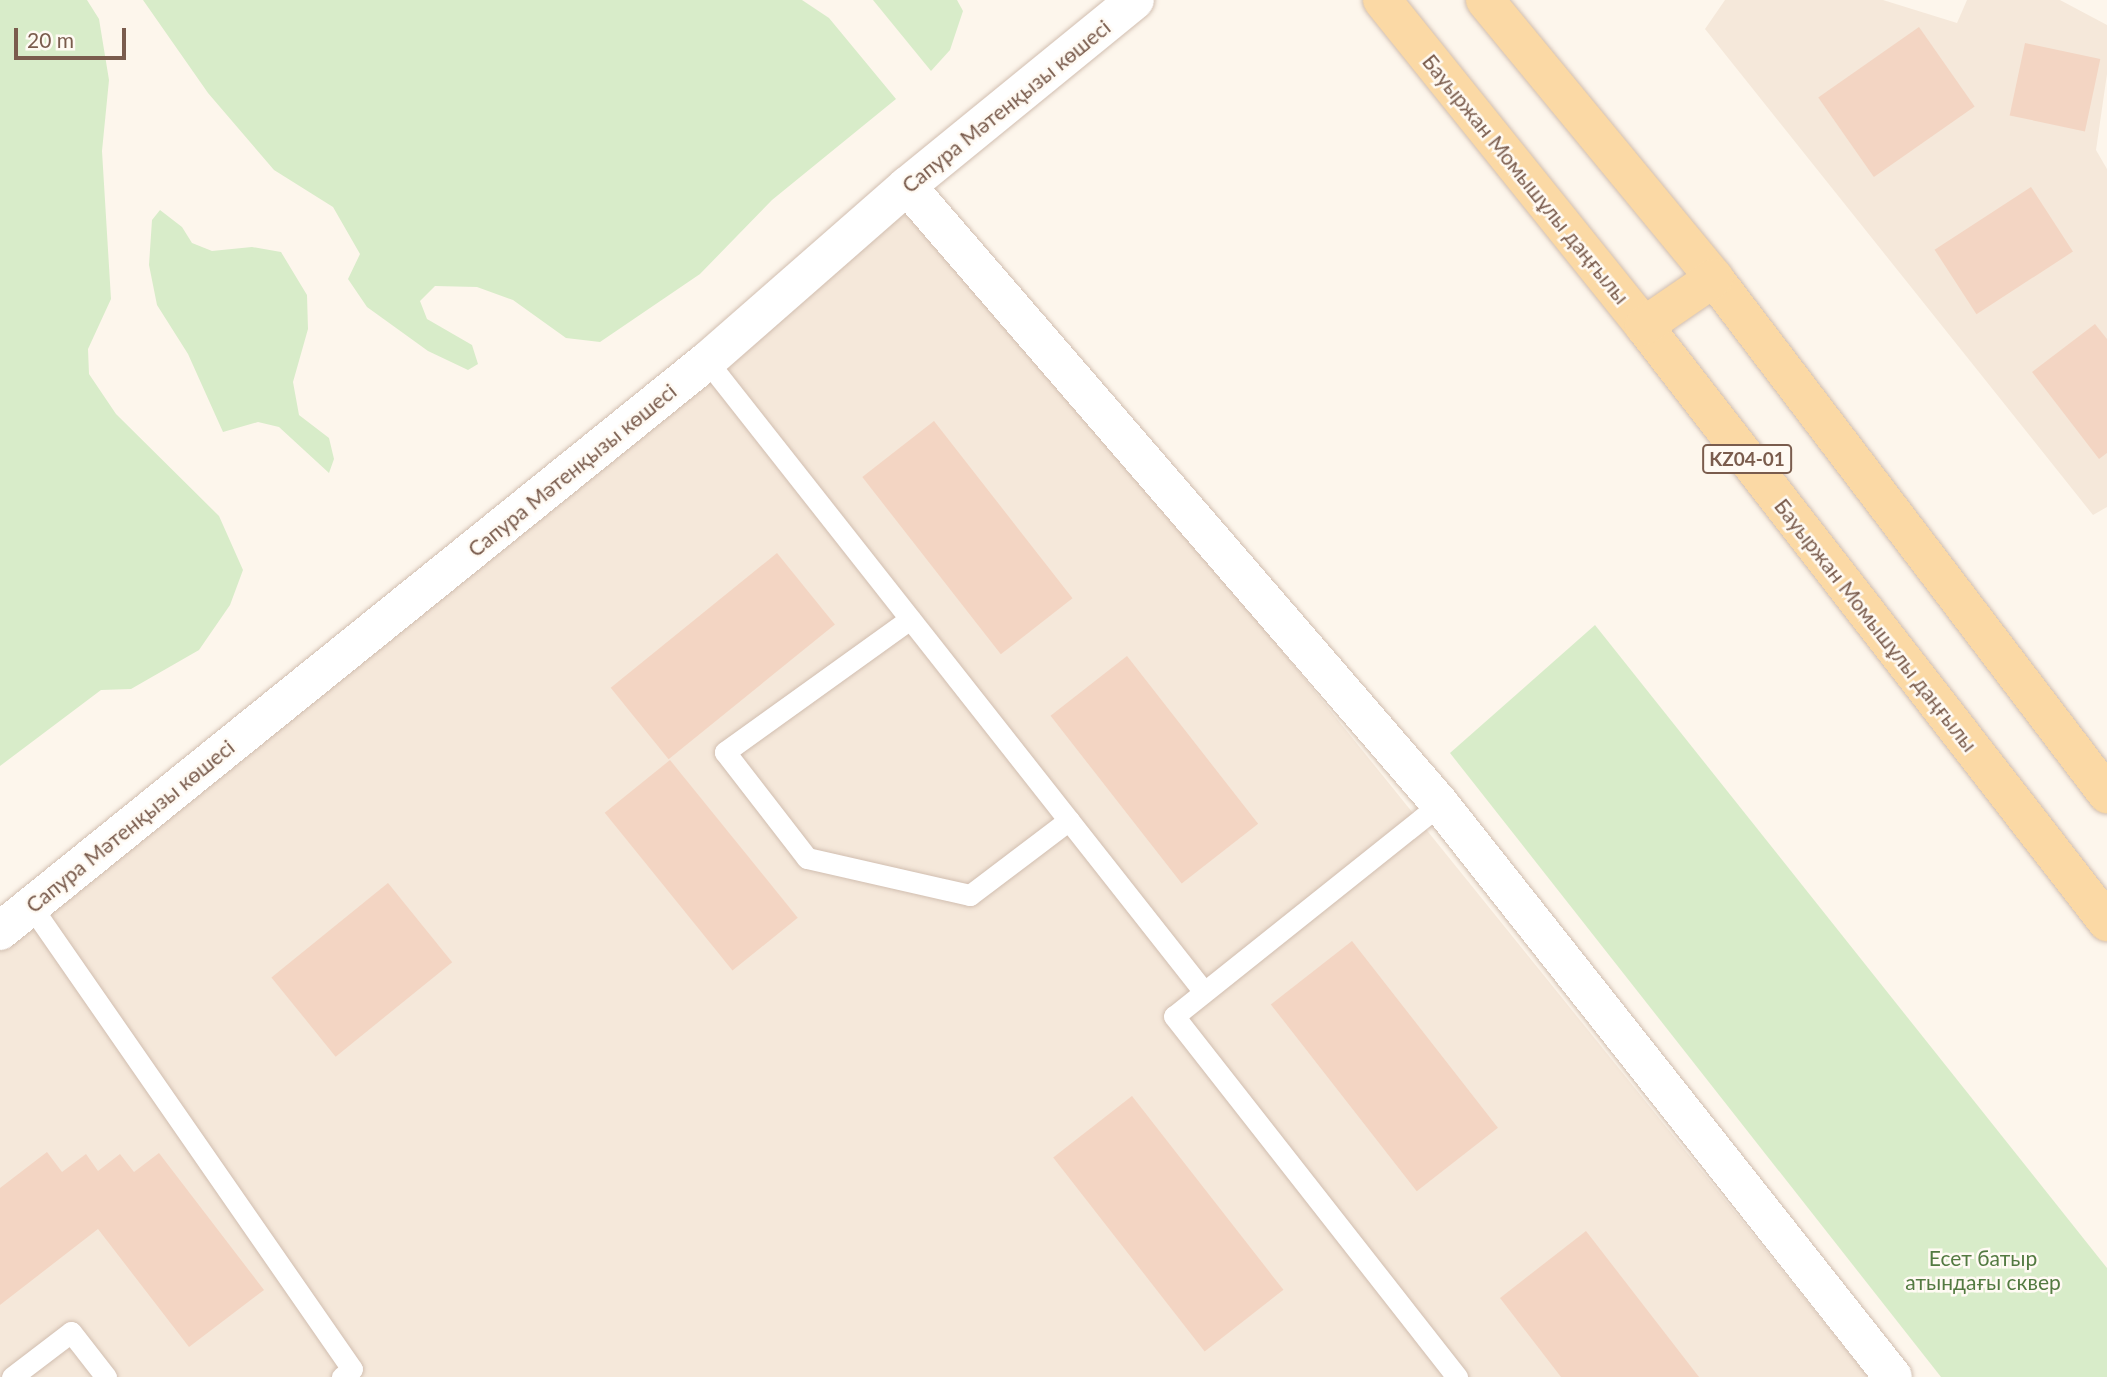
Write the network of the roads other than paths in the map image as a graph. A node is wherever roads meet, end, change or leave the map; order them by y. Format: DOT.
graph roads {
  1 [pos="1135,0"];
  2 [pos="1382,0"];
  3 [pos="1485,0"];
  4 [pos="907,186"];
  5 [pos="1714,278"];
  6 [pos="1644,326"];
  7 [pos="707,361"];
  8 [pos="910,619"];
  9 [pos="2107,794"];
  10 [pos="1440,804"];
  11 [pos="1069,820"];
  12 [pos="31,906"];
  13 [pos="2107,922"];
  14 [pos="0,930"];
  15 [pos="1204,992"];
  16 [pos="351,1374"];
  17 [pos="12,1377"];
  18 [pos="106,1377"];
  19 [pos="1457,1377"];
  20 [pos="1893,1377"];
  1 -- 4 [label="street, Сапура Мәтенқызы көшесі"];
  2 -- 6 [label="main road, Бауыржан Момышұлы даңғылы / KZ04-01"];
  3 -- 5 [label="main road"];
  4 -- 7 [label="street, Сапура Мәтенқызы көшесі"];
  4 -- 10 [label="street"];
  5 -- 6 [label="main road"];
  5 -- 9 [label="main road"];
  6 -- 13 [label="main road, Бауыржан Момышұлы даңғылы / KZ04-01"];
  7 -- 8 [label="lane"];
  7 -- 12 [label="street, Сапура Мәтенқызы көшесі"];
  8 -- 11 [label="lane"];
  8 -- 11 [label="lane"];
  10 -- 15 [label="lane"];
  10 -- 20 [label="street"];
  11 -- 15 [label="lane"];
  12 -- 14 [label="street, Сапура Мәтенқызы көшесі"];
  12 -- 16 [label="lane"];
  15 -- 19 [label="lane"];
  17 -- 18 [label="lane"];
}
